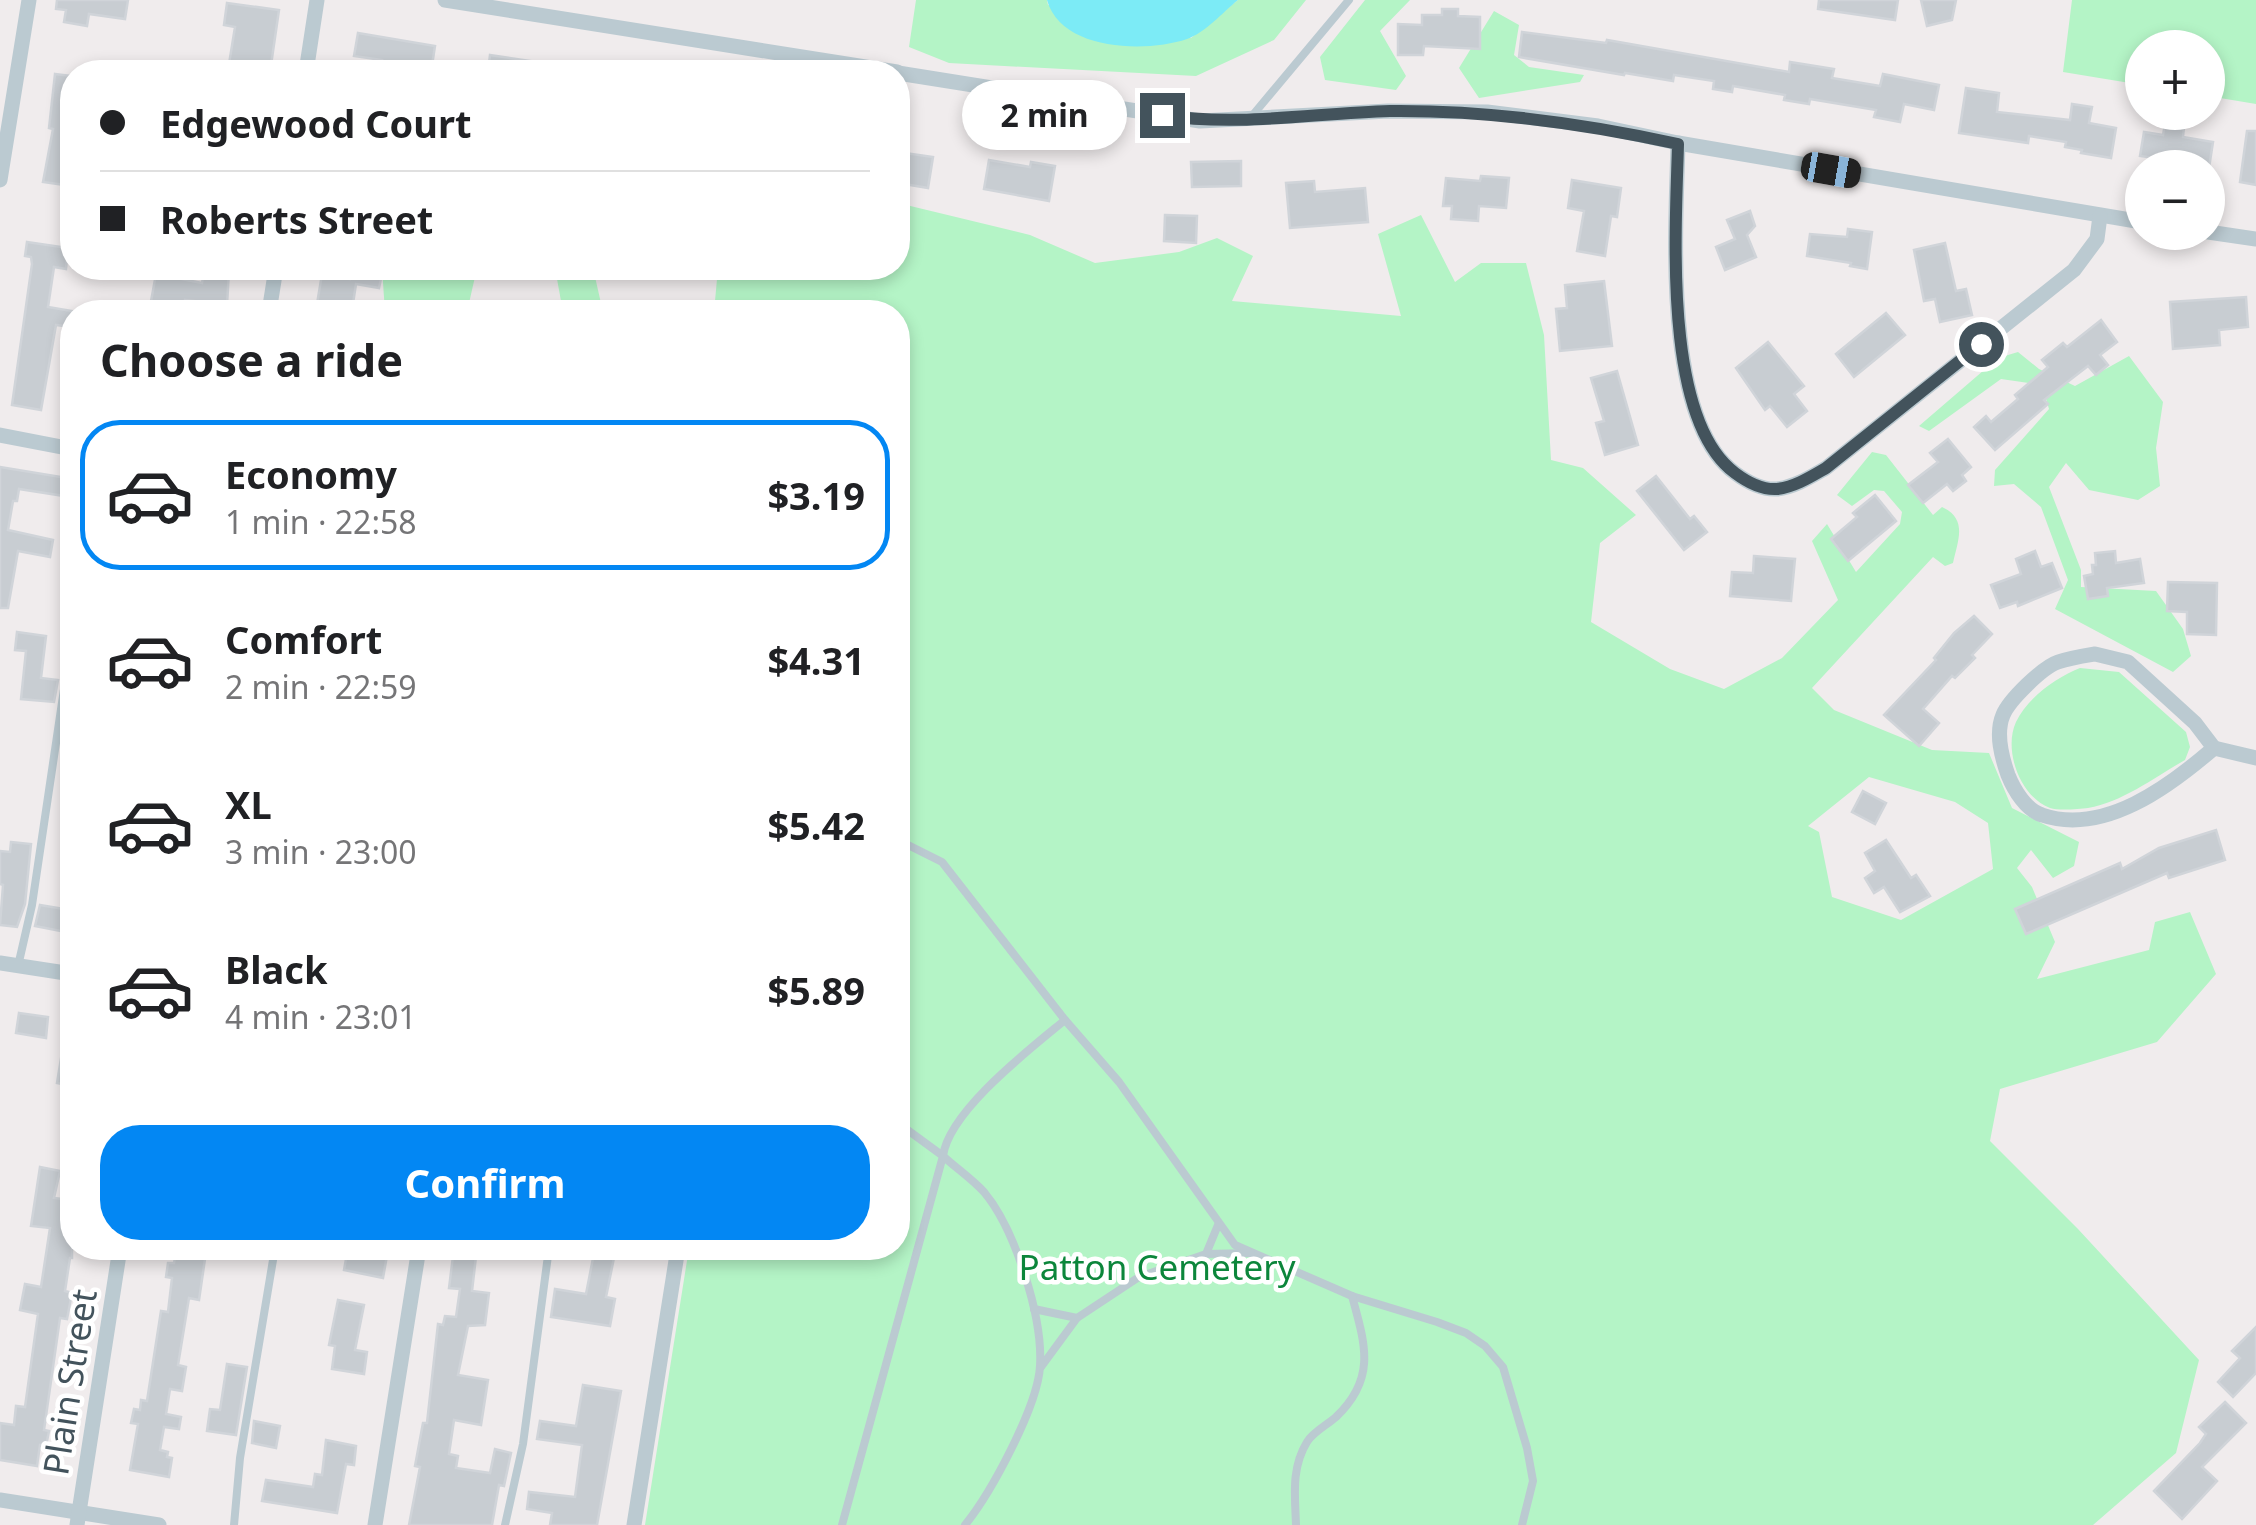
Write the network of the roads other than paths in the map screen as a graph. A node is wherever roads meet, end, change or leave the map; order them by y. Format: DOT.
graph roads {
  1 [pos="29,0"];
  2 [pos="317,0"];
  3 [pos="446,0"];
  4 [pos="1349,0"];
  5 [pos="308,60"];
  6 [pos="817,60"];
  7 [pos="910,75"];
  8 [pos="1249,120"];
  9 [pos="1678,144"];
  10 [pos="0,180"];
  11 [pos="2100,216"];
  12 [pos="2125,220"];
  13 [pos="2225,234"];
  14 [pos="2256,239"];
  15 [pos="0,436"];
  16 [pos="60,447"];
  17 [pos="60,716"];
  18 [pos="2214,748"];
  19 [pos="2256,758"];
  20 [pos="910,846"];
  21 [pos="0,963"];
  22 [pos="18,966"];
  23 [pos="60,972"];
  24 [pos="1065,1020"];
  25 [pos="910,1131"];
  26 [pos="943,1156"];
  27 [pos="1218,1225"];
  28 [pos="1256,1253"];
  29 [pos="1206,1254"];
  30 [pos="118,1260"];
  31 [pos="274,1260"];
  32 [pos="417,1260"];
  33 [pos="547,1260"];
  34 [pos="676,1260"];
  35 [pos="1352,1296"];
  36 [pos="1034,1309"];
  37 [pos="1077,1318"];
  38 [pos="1040,1367"];
  39 [pos="0,1500"];
  40 [pos="78,1519"];
  41 [pos="159,1525"];
  42 [pos="234,1525"];
  43 [pos="375,1525"];
  44 [pos="505,1525"];
  45 [pos="634,1525"];
  46 [pos="842,1525"];
  47 [pos="965,1525"];
  48 [pos="1296,1525"];
  49 [pos="1522,1525"];
  1 -- 10 [label="street"];
  2 -- 5 [label="street"];
  3 -- 6 [label="street"];
  4 -- 8 [label="lane"];
  7 -- 8 [label="street"];
  8 -- 9 [label="street"];
  9 -- 11 [label="street"];
  9 -- 11 [label="street"];
  11 -- 12 [label="street"];
  13 -- 14 [label="street"];
  15 -- 16 [label="street"];
  17 -- 22 [label="lane"];
  18 -- 18 [label="street"];
  18 -- 19 [label="street"];
  20 -- 24 [label="lane"];
  21 -- 22 [label="street"];
  22 -- 23 [label="street"];
  24 -- 26 [label="lane"];
  24 -- 27 [label="lane"];
  25 -- 26 [label="lane"];
  26 -- 36 [label="lane"];
  26 -- 46 [label="lane"];
  27 -- 28 [label="lane"];
  27 -- 29 [label="lane"];
  28 -- 29 [label="lane"];
  28 -- 35 [label="lane"];
  29 -- 37 [label="lane"];
  30 -- 40 [label="street, Plain Street"];
  31 -- 42 [label="lane"];
  32 -- 43 [label="street"];
  33 -- 44 [label="lane"];
  34 -- 45 [label="street"];
  35 -- 48 [label="lane"];
  35 -- 49 [label="lane"];
  36 -- 37 [label="lane"];
  36 -- 38 [label="lane"];
  37 -- 38 [label="lane"];
  38 -- 47 [label="lane"];
  39 -- 40 [label="street"];
  40 -- 41 [label="street"];
}
